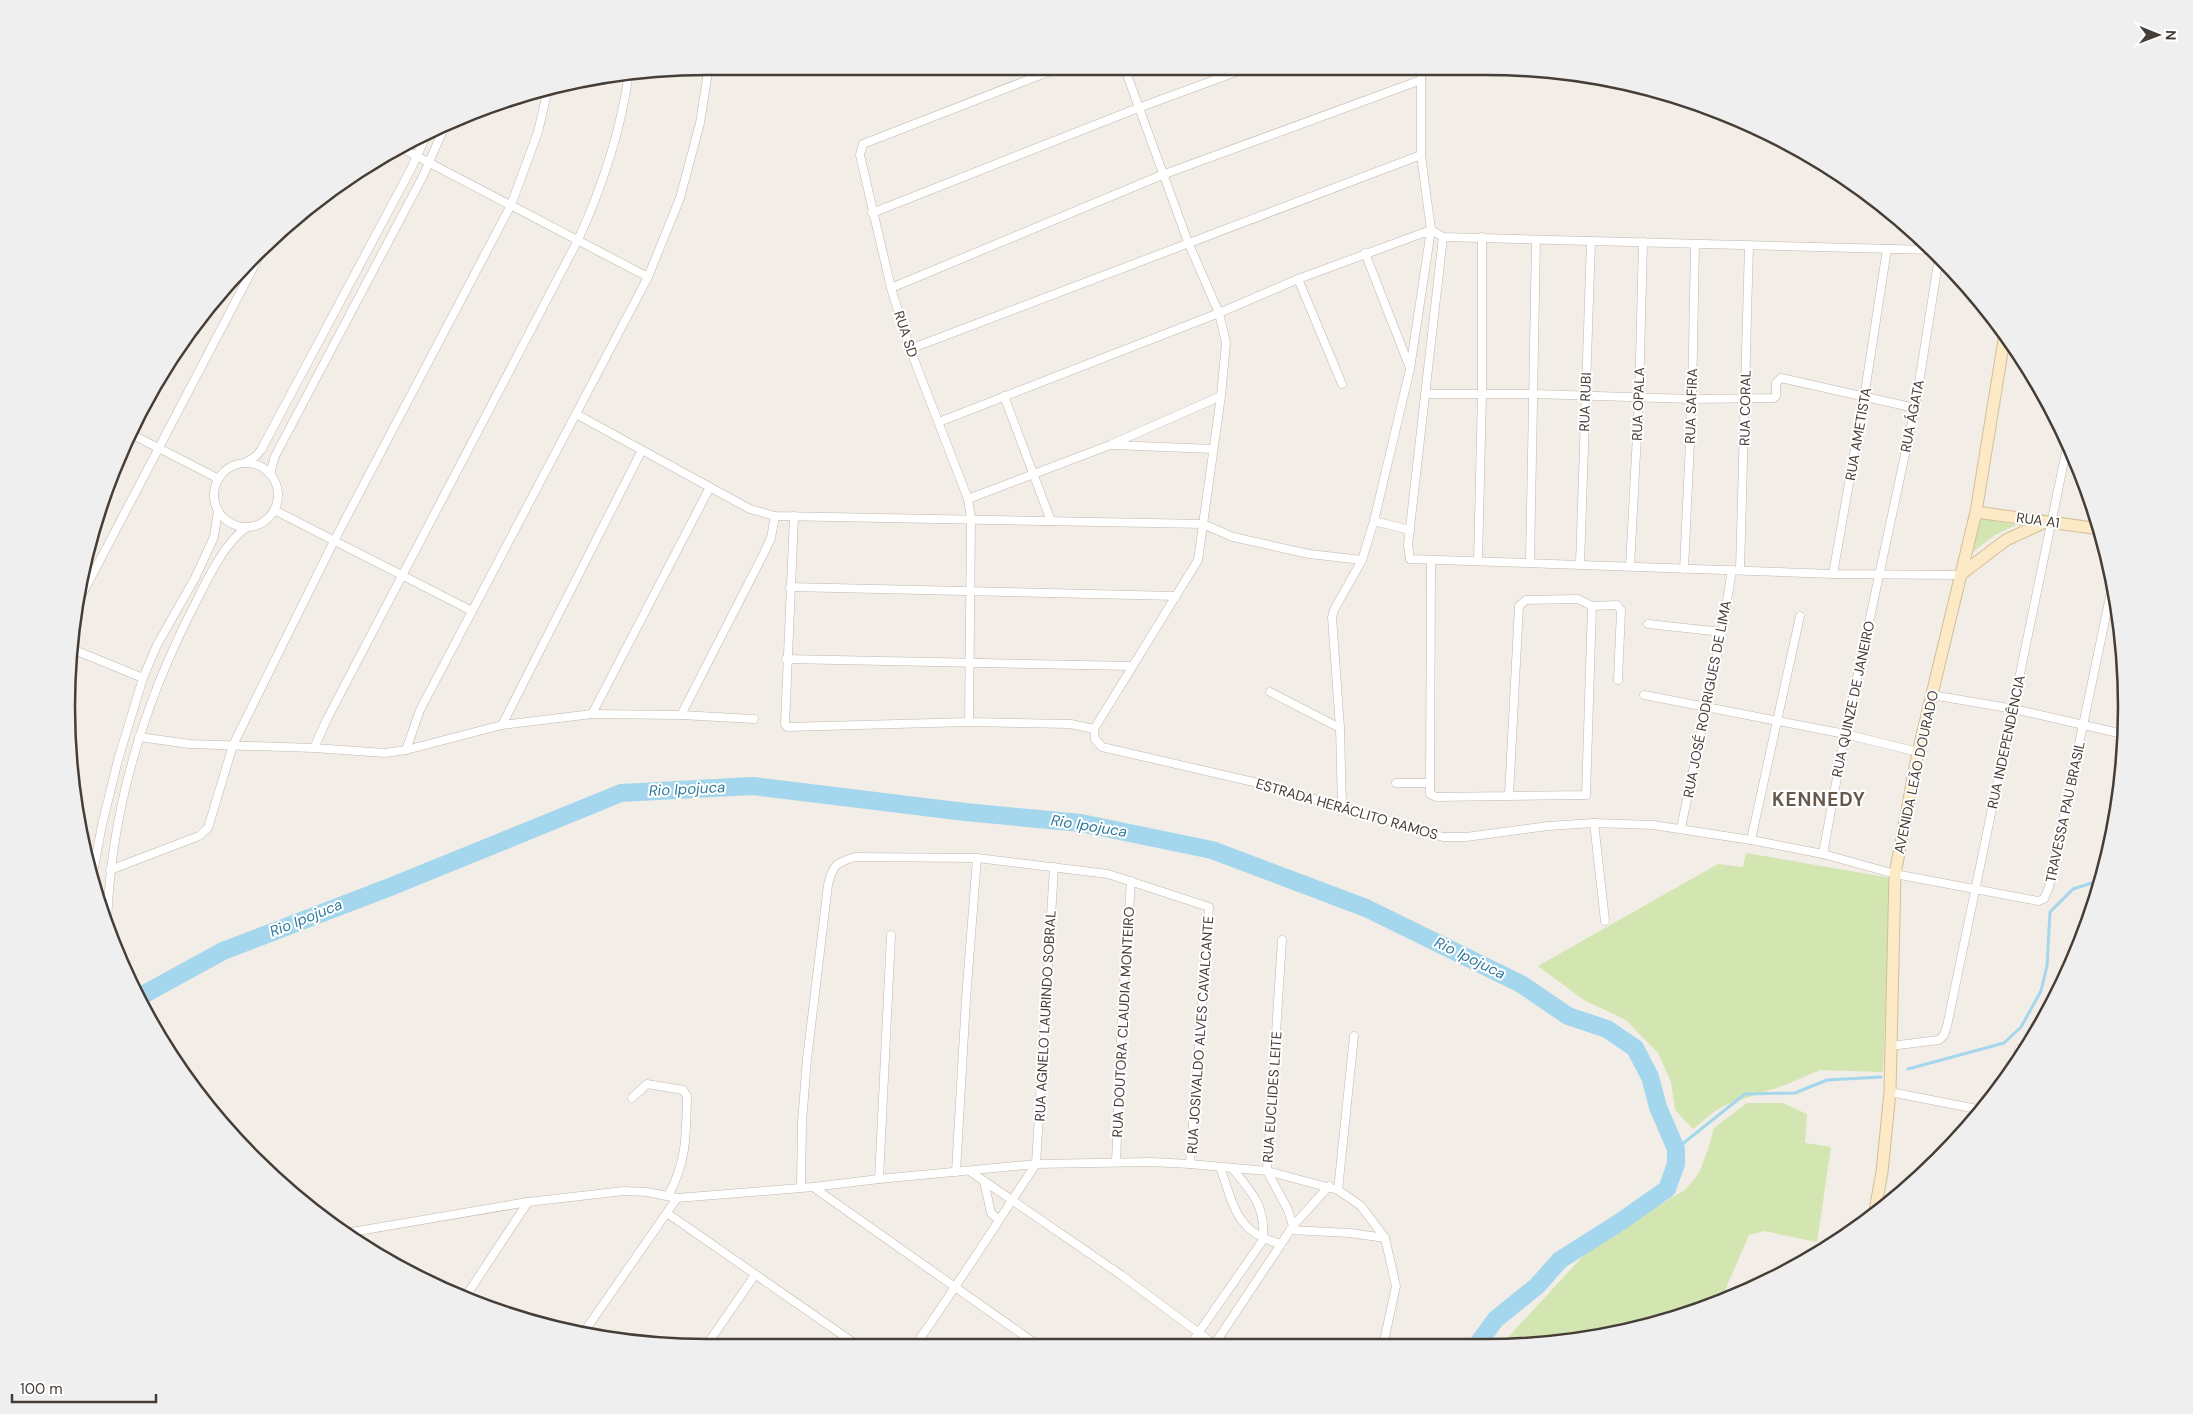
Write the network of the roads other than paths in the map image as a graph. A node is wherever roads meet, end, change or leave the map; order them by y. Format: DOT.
graph roads {
  1 [pos="708,75"];
  2 [pos="1040,75"];
  3 [pos="1127,75"];
  4 [pos="1228,75"];
  5 [pos="1421,76"];
  6 [pos="628,80"];
  7 [pos="546,96"];
  8 [pos="1138,108"];
  9 [pos="442,133"];
  10 [pos="423,142"];
  11 [pos="407,151"];
  12 [pos="1421,155"];
  13 [pos="417,156"];
  14 [pos="430,162"];
  15 [pos="1162,175"];
  16 [pos="511,205"];
  17 [pos="872,213"];
  18 [pos="1431,230"];
  19 [pos="1443,237"];
  20 [pos="1482,237"];
  21 [pos="578,240"];
  22 [pos="1536,240"];
  23 [pos="1591,241"];
  24 [pos="1188,242"];
  25 [pos="1643,242"];
  26 [pos="1695,244"];
  27 [pos="1749,246"];
  28 [pos="1887,249"];
  29 [pos="1922,250"];
  30 [pos="1365,253"];
  31 [pos="1938,265"];
  32 [pos="254,267"];
  33 [pos="648,277"];
  34 [pos="1298,279"];
  35 [pos="891,288"];
  36 [pos="1219,313"];
  37 [pos="2003,345"];
  38 [pos="910,350"];
  39 [pos="1410,369"];
  40 [pos="1342,384"];
  41 [pos="1425,394"];
  42 [pos="1482,394"];
  43 [pos="1534,394"];
  44 [pos="1004,396"];
  45 [pos="1221,396"];
  46 [pos="1586,396"];
  47 [pos="1639,398"];
  48 [pos="1745,398"];
  49 [pos="1864,398"];
  50 [pos="1692,399"];
  51 [pos="1915,408"];
  52 [pos="576,414"];
  53 [pos="938,422"];
  54 [pos="136,437"];
  55 [pos="1110,445"];
  56 [pos="159,449"];
  57 [pos="1213,449"];
  58 [pos="642,450"];
  59 [pos="2065,454"];
  60 [pos="245,463"];
  61 [pos="270,474"];
  62 [pos="1033,474"];
  63 [pos="219,479"];
  64 [pos="710,487"];
  65 [pos="968,499"];
  66 [pos="218,510"];
  67 [pos="274,510"];
  68 [pos="1976,512"];
  69 [pos="775,516"];
  70 [pos="794,516"];
  71 [pos="971,519"];
  72 [pos="1051,521"];
  73 [pos="1374,521"];
  74 [pos="2049,522"];
  75 [pos="1203,524"];
  76 [pos="247,527"];
  77 [pos="2091,528"];
  78 [pos="1410,530"];
  79 [pos="334,541"];
  80 [pos="1362,560"];
  81 [pos="1431,560"];
  82 [pos="1478,561"];
  83 [pos="1530,563"];
  84 [pos="1580,564"];
  85 [pos="1630,566"];
  86 [pos="1684,569"];
  87 [pos="1732,570"];
  88 [pos="1740,570"];
  89 [pos="1833,574"];
  90 [pos="1880,574"];
  91 [pos="402,575"];
  92 [pos="1960,575"];
  93 [pos="88,582"];
  94 [pos="790,587"];
  95 [pos="969,592"];
  96 [pos="1176,596"];
  97 [pos="2109,602"];
  98 [pos="1592,606"];
  99 [pos="472,611"];
  100 [pos="1800,616"];
  101 [pos="1648,624"];
  102 [pos="1722,632"];
  103 [pos="77,651"];
  104 [pos="786,659"];
  105 [pos="969,662"];
  106 [pos="1131,666"];
  107 [pos="143,678"];
  108 [pos="1618,680"];
  109 [pos="1270,692"];
  110 [pos="1644,695"];
  111 [pos="1932,695"];
  112 [pos="1708,706"];
  113 [pos="2014,710"];
  114 [pos="592,714"];
  115 [pos="681,715"];
  116 [pos="754,719"];
  117 [pos="1777,720"];
  118 [pos="969,722"];
  119 [pos="2084,724"];
  120 [pos="502,725"];
  121 [pos="1340,728"];
  122 [pos="1094,729"];
  123 [pos="2117,733"];
  124 [pos="1845,734"];
  125 [pos="139,737"];
  126 [pos="233,745"];
  127 [pos="314,748"];
  128 [pos="406,750"];
  129 [pos="1918,752"];
  130 [pos="1396,783"];
  131 [pos="1430,783"];
  132 [pos="1509,795"];
  133 [pos="1342,807"];
  134 [pos="1594,823"];
  135 [pos="1681,828"];
  136 [pos="1751,840"];
  137 [pos="1823,854"];
  138 [pos="976,858"];
  139 [pos="95,862"];
  140 [pos="1054,867"];
  141 [pos="110,870"];
  142 [pos="1895,874"];
  143 [pos="1131,882"];
  144 [pos="1975,888"];
  145 [pos="2044,899"];
  146 [pos="108,907"];
  147 [pos="1605,921"];
  148 [pos="891,935"];
  149 [pos="1282,940"];
  150 [pos="1354,1036"];
  151 [pos="1890,1046"];
  152 [pos="1890,1092"];
  153 [pos="632,1098"];
  154 [pos="1974,1108"];
  155 [pos="1116,1162"];
  156 [pos="1036,1164"];
  157 [pos="1190,1164"];
  158 [pos="1220,1167"];
  159 [pos="1232,1168"];
  160 [pos="1267,1171"];
  161 [pos="956,1172"];
  162 [pos="971,1172"];
  163 [pos="879,1179"];
  164 [pos="984,1181"];
  165 [pos="1329,1186"];
  166 [pos="814,1187"];
  167 [pos="801,1188"];
  168 [pos="1338,1190"];
  169 [pos="668,1196"];
  170 [pos="677,1198"];
  171 [pos="1013,1201"];
  172 [pos="528,1202"];
  173 [pos="1876,1204"];
  174 [pos="667,1213"];
  175 [pos="998,1219"];
  176 [pos="1292,1228"];
  177 [pos="355,1231"];
  178 [pos="1386,1238"];
  179 [pos="1263,1240"];
  180 [pos="1281,1244"];
  181 [pos="755,1275"];
  182 [pos="956,1289"];
  183 [pos="468,1292"];
  184 [pos="587,1328"];
  185 [pos="1198,1333"];
  186 [pos="711,1339"];
  187 [pos="848,1339"];
  188 [pos="920,1339"];
  189 [pos="1029,1339"];
  190 [pos="1194,1339"];
  191 [pos="1206,1339"];
  192 [pos="1219,1339"];
  193 [pos="1385,1339"];
  1 -- 33 [label="street"];
  2 -- 17 [label="street, RUA SD"];
  3 -- 8 [label="street"];
  4 -- 8 [label="street"];
  5 -- 12 [label="street"];
  5 -- 15 [label="street"];
  6 -- 21 [label="street"];
  7 -- 16 [label="street"];
  8 -- 15 [label="street"];
  8 -- 17 [label="street"];
  9 -- 14 [label="street"];
  10 -- 13 [label="street"];
  11 -- 13 [label="street"];
  12 -- 18 [label="street"];
  12 -- 24 [label="street"];
  13 -- 14 [label="street"];
  13 -- 60 [label="street"];
  14 -- 16 [label="street"];
  14 -- 61 [label="street"];
  15 -- 24 [label="street"];
  15 -- 35 [label="street"];
  16 -- 21 [label="street"];
  16 -- 79 [label="street"];
  17 -- 35 [label="street, RUA SD"];
  18 -- 19 [label="street"];
  18 -- 30 [label="street"];
  18 -- 39 [label="street"];
  19 -- 20 [label="street"];
  19 -- 41 [label="street"];
  20 -- 22 [label="street"];
  20 -- 42 [label="street"];
  21 -- 33 [label="street"];
  21 -- 91 [label="street"];
  22 -- 23 [label="street"];
  22 -- 43 [label="street"];
  23 -- 25 [label="street"];
  23 -- 46 [label="street, RUA RUBI"];
  24 -- 36 [label="street"];
  24 -- 38 [label="street"];
  25 -- 26 [label="street"];
  25 -- 47 [label="street, RUA OPALA"];
  26 -- 27 [label="street"];
  26 -- 50 [label="street, RUA SAFIRA"];
  27 -- 28 [label="street"];
  27 -- 48 [label="street, RUA CORAL"];
  28 -- 29 [label="street"];
  28 -- 49 [label="street, RUA AMETISTA"];
  30 -- 34 [label="street"];
  30 -- 39 [label="street"];
  31 -- 51 [label="street, RUA ÁGATA"];
  32 -- 56 [label="street"];
  33 -- 52 [label="street"];
  34 -- 36 [label="street"];
  34 -- 40 [label="street"];
  35 -- 38 [label="street, RUA SD"];
  36 -- 44 [label="street"];
  36 -- 45 [label="street"];
  37 -- 68 [label="main road, AVENIDA LEÃO DOURADO"];
  38 -- 53 [label="street, RUA SD"];
  39 -- 73 [label="street"];
  41 -- 42 [label="street"];
  41 -- 78 [label="street"];
  42 -- 43 [label="street"];
  42 -- 82 [label="street"];
  43 -- 46 [label="street"];
  43 -- 83 [label="street"];
  44 -- 53 [label="street"];
  44 -- 62 [label="street"];
  45 -- 55 [label="street"];
  45 -- 57 [label="street"];
  46 -- 47 [label="street"];
  46 -- 84 [label="street, RUA RUBI"];
  47 -- 50 [label="street"];
  47 -- 85 [label="street, RUA OPALA"];
  48 -- 49 [label="street"];
  48 -- 50 [label="street"];
  48 -- 88 [label="street, RUA CORAL"];
  49 -- 51 [label="street"];
  49 -- 89 [label="street, RUA AMETISTA"];
  50 -- 86 [label="street, RUA SAFIRA"];
  51 -- 90 [label="street, RUA ÁGATA"];
  52 -- 58 [label="street"];
  52 -- 99 [label="street"];
  53 -- 65 [label="street, RUA SD"];
  54 -- 56 [label="street"];
  55 -- 57 [label="street"];
  55 -- 62 [label="street"];
  56 -- 63 [label="street"];
  56 -- 93 [label="street"];
  57 -- 75 [label="street"];
  58 -- 64 [label="street"];
  58 -- 120 [label="street"];
  59 -- 74 [label="street, RUA INDEPENDÊNCIA"];
  60 -- 61 [label="street"];
  60 -- 63 [label="street"];
  61 -- 67 [label="street"];
  62 -- 65 [label="street"];
  62 -- 72 [label="street"];
  63 -- 66 [label="street"];
  64 -- 69 [label="street"];
  64 -- 114 [label="street"];
  65 -- 71 [label="street, RUA SD"];
  66 -- 76 [label="street"];
  66 -- 107 [label="street"];
  67 -- 76 [label="street"];
  67 -- 79 [label="street"];
  68 -- 74 [label="main road, RUA A1"];
  68 -- 92 [label="main road, AVENIDA LEÃO DOURADO"];
  69 -- 70 [label="street"];
  69 -- 115 [label="street"];
  70 -- 71 [label="street"];
  70 -- 94 [label="street"];
  71 -- 72 [label="street"];
  71 -- 95 [label="street, RUA SD"];
  72 -- 75 [label="street"];
  73 -- 78 [label="street"];
  73 -- 80 [label="street"];
  74 -- 77 [label="main road, RUA A1"];
  74 -- 92 [label="main road"];
  74 -- 113 [label="street, RUA INDEPENDÊNCIA"];
  75 -- 80 [label="street"];
  75 -- 96 [label="street"];
  76 -- 125 [label="street"];
  78 -- 81 [label="street"];
  79 -- 91 [label="street"];
  79 -- 126 [label="street"];
  80 -- 121 [label="street"];
  81 -- 82 [label="street"];
  81 -- 131 [label="street"];
  82 -- 83 [label="street"];
  83 -- 84 [label="street"];
  84 -- 85 [label="street"];
  85 -- 86 [label="street"];
  86 -- 87 [label="street"];
  87 -- 88 [label="street"];
  87 -- 102 [label="street, RUA JOSÉ RODRIGUES DE LIMA"];
  88 -- 89 [label="street"];
  89 -- 90 [label="street"];
  90 -- 92 [label="street"];
  90 -- 124 [label="street, RUA QUINZE DE JANEIRO"];
  91 -- 99 [label="street"];
  91 -- 127 [label="street"];
  92 -- 111 [label="main road, AVENIDA LEÃO DOURADO"];
  94 -- 95 [label="street"];
  94 -- 104 [label="street"];
  95 -- 96 [label="street"];
  95 -- 105 [label="street, RUA SD"];
  96 -- 106 [label="street"];
  97 -- 119 [label="street"];
  98 -- 108 [label="street"];
  98 -- 132 [label="street"];
  98 -- 132 [label="street"];
  99 -- 128 [label="street"];
  100 -- 117 [label="street"];
  101 -- 102 [label="street"];
  102 -- 112 [label="street, RUA JOSÉ RODRIGUES DE LIMA"];
  103 -- 107 [label="street"];
  104 -- 105 [label="street"];
  104 -- 118 [label="street"];
  105 -- 106 [label="street"];
  105 -- 118 [label="street, RUA SD"];
  106 -- 122 [label="street"];
  107 -- 139 [label="street"];
  109 -- 121 [label="street"];
  110 -- 112 [label="street"];
  111 -- 113 [label="street, TRAVESSA PAU BRASIL"];
  111 -- 129 [label="main road, AVENIDA LEÃO DOURADO"];
  112 -- 117 [label="street"];
  112 -- 135 [label="street, RUA JOSÉ RODRIGUES DE LIMA"];
  113 -- 119 [label="street, TRAVESSA PAU BRASIL"];
  113 -- 144 [label="street, RUA INDEPENDÊNCIA"];
  114 -- 115 [label="street"];
  114 -- 120 [label="street"];
  115 -- 116 [label="street"];
  117 -- 124 [label="street"];
  117 -- 136 [label="street"];
  118 -- 122 [label="street"];
  119 -- 123 [label="street, TRAVESSA PAU BRASIL"];
  119 -- 145 [label="street, TRAVESSA PAU BRASIL"];
  120 -- 128 [label="street"];
  121 -- 133 [label="street"];
  122 -- 133 [label="street, ESTRADA HERÁCLITO RAMOS"];
  124 -- 129 [label="street"];
  124 -- 137 [label="street, RUA QUINZE DE JANEIRO"];
  125 -- 126 [label="street"];
  125 -- 141 [label="street"];
  126 -- 127 [label="street"];
  126 -- 141 [label="street"];
  127 -- 128 [label="street"];
  129 -- 142 [label="main road, AVENIDA LEÃO DOURADO"];
  130 -- 131 [label="street"];
  131 -- 132 [label="street"];
  133 -- 134 [label="street, ESTRADA HERÁCLITO RAMOS"];
  134 -- 135 [label="street, ESTRADA HERÁCLITO RAMOS"];
  134 -- 147 [label="street"];
  135 -- 136 [label="street, ESTRADA HERÁCLITO RAMOS"];
  136 -- 137 [label="street, ESTRADA HERÁCLITO RAMOS"];
  137 -- 142 [label="street, ESTRADA HERÁCLITO RAMOS"];
  138 -- 140 [label="street"];
  138 -- 161 [label="street"];
  138 -- 167 [label="street"];
  140 -- 143 [label="street"];
  140 -- 156 [label="street, RUA AGNELO LAURINDO SOBRAL"];
  141 -- 146 [label="street"];
  142 -- 144 [label="street, ESTRADA HERÁCLITO RAMOS"];
  142 -- 151 [label="main road, AVENIDA LEÃO DOURADO"];
  143 -- 155 [label="street, RUA DOUTORA CLAUDIA MONTEIRO"];
  143 -- 157 [label="street, RUA JOSIVALDO ALVES CAVALCANTE"];
  144 -- 145 [label="street, ESTRADA HERÁCLITO RAMOS"];
  144 -- 151 [label="street, RUA INDEPENDÊNCIA"];
  148 -- 163 [label="street"];
  149 -- 160 [label="street, RUA EUCLIDES LEITE"];
  150 -- 168 [label="street"];
  151 -- 152 [label="main road, AVENIDA LEÃO DOURADO"];
  152 -- 154 [label="street"];
  152 -- 173 [label="main road, AVENIDA LEÃO DOURADO"];
  153 -- 169 [label="street"];
  155 -- 156 [label="street"];
  155 -- 157 [label="street"];
  156 -- 162 [label="street"];
  156 -- 171 [label="street"];
  157 -- 158 [label="street"];
  158 -- 159 [label="street"];
  158 -- 179 [label="street"];
  159 -- 160 [label="street"];
  159 -- 179 [label="street"];
  160 -- 165 [label="street"];
  160 -- 176 [label="street, RUA EUCLIDES LEITE"];
  161 -- 162 [label="street"];
  161 -- 163 [label="street"];
  162 -- 164 [label="street"];
  163 -- 166 [label="street"];
  164 -- 171 [label="street"];
  164 -- 175 [label="street"];
  165 -- 168 [label="street"];
  165 -- 176 [label="street"];
  166 -- 167 [label="street"];
  166 -- 182 [label="street"];
  167 -- 170 [label="street"];
  168 -- 178 [label="street"];
  169 -- 170 [label="street"];
  169 -- 172 [label="street"];
  170 -- 174 [label="street"];
  171 -- 175 [label="street"];
  171 -- 185 [label="street"];
  172 -- 177 [label="street"];
  172 -- 183 [label="street"];
  174 -- 181 [label="street"];
  174 -- 184 [label="street"];
  175 -- 182 [label="street"];
  176 -- 178 [label="street"];
  176 -- 180 [label="street"];
  178 -- 193 [label="street"];
  179 -- 180 [label="street"];
  179 -- 185 [label="street"];
  180 -- 192 [label="street"];
  181 -- 186 [label="street"];
  181 -- 187 [label="street"];
  182 -- 188 [label="street"];
  182 -- 189 [label="street"];
  185 -- 190 [label="street"];
  185 -- 191 [label="street"];
}
